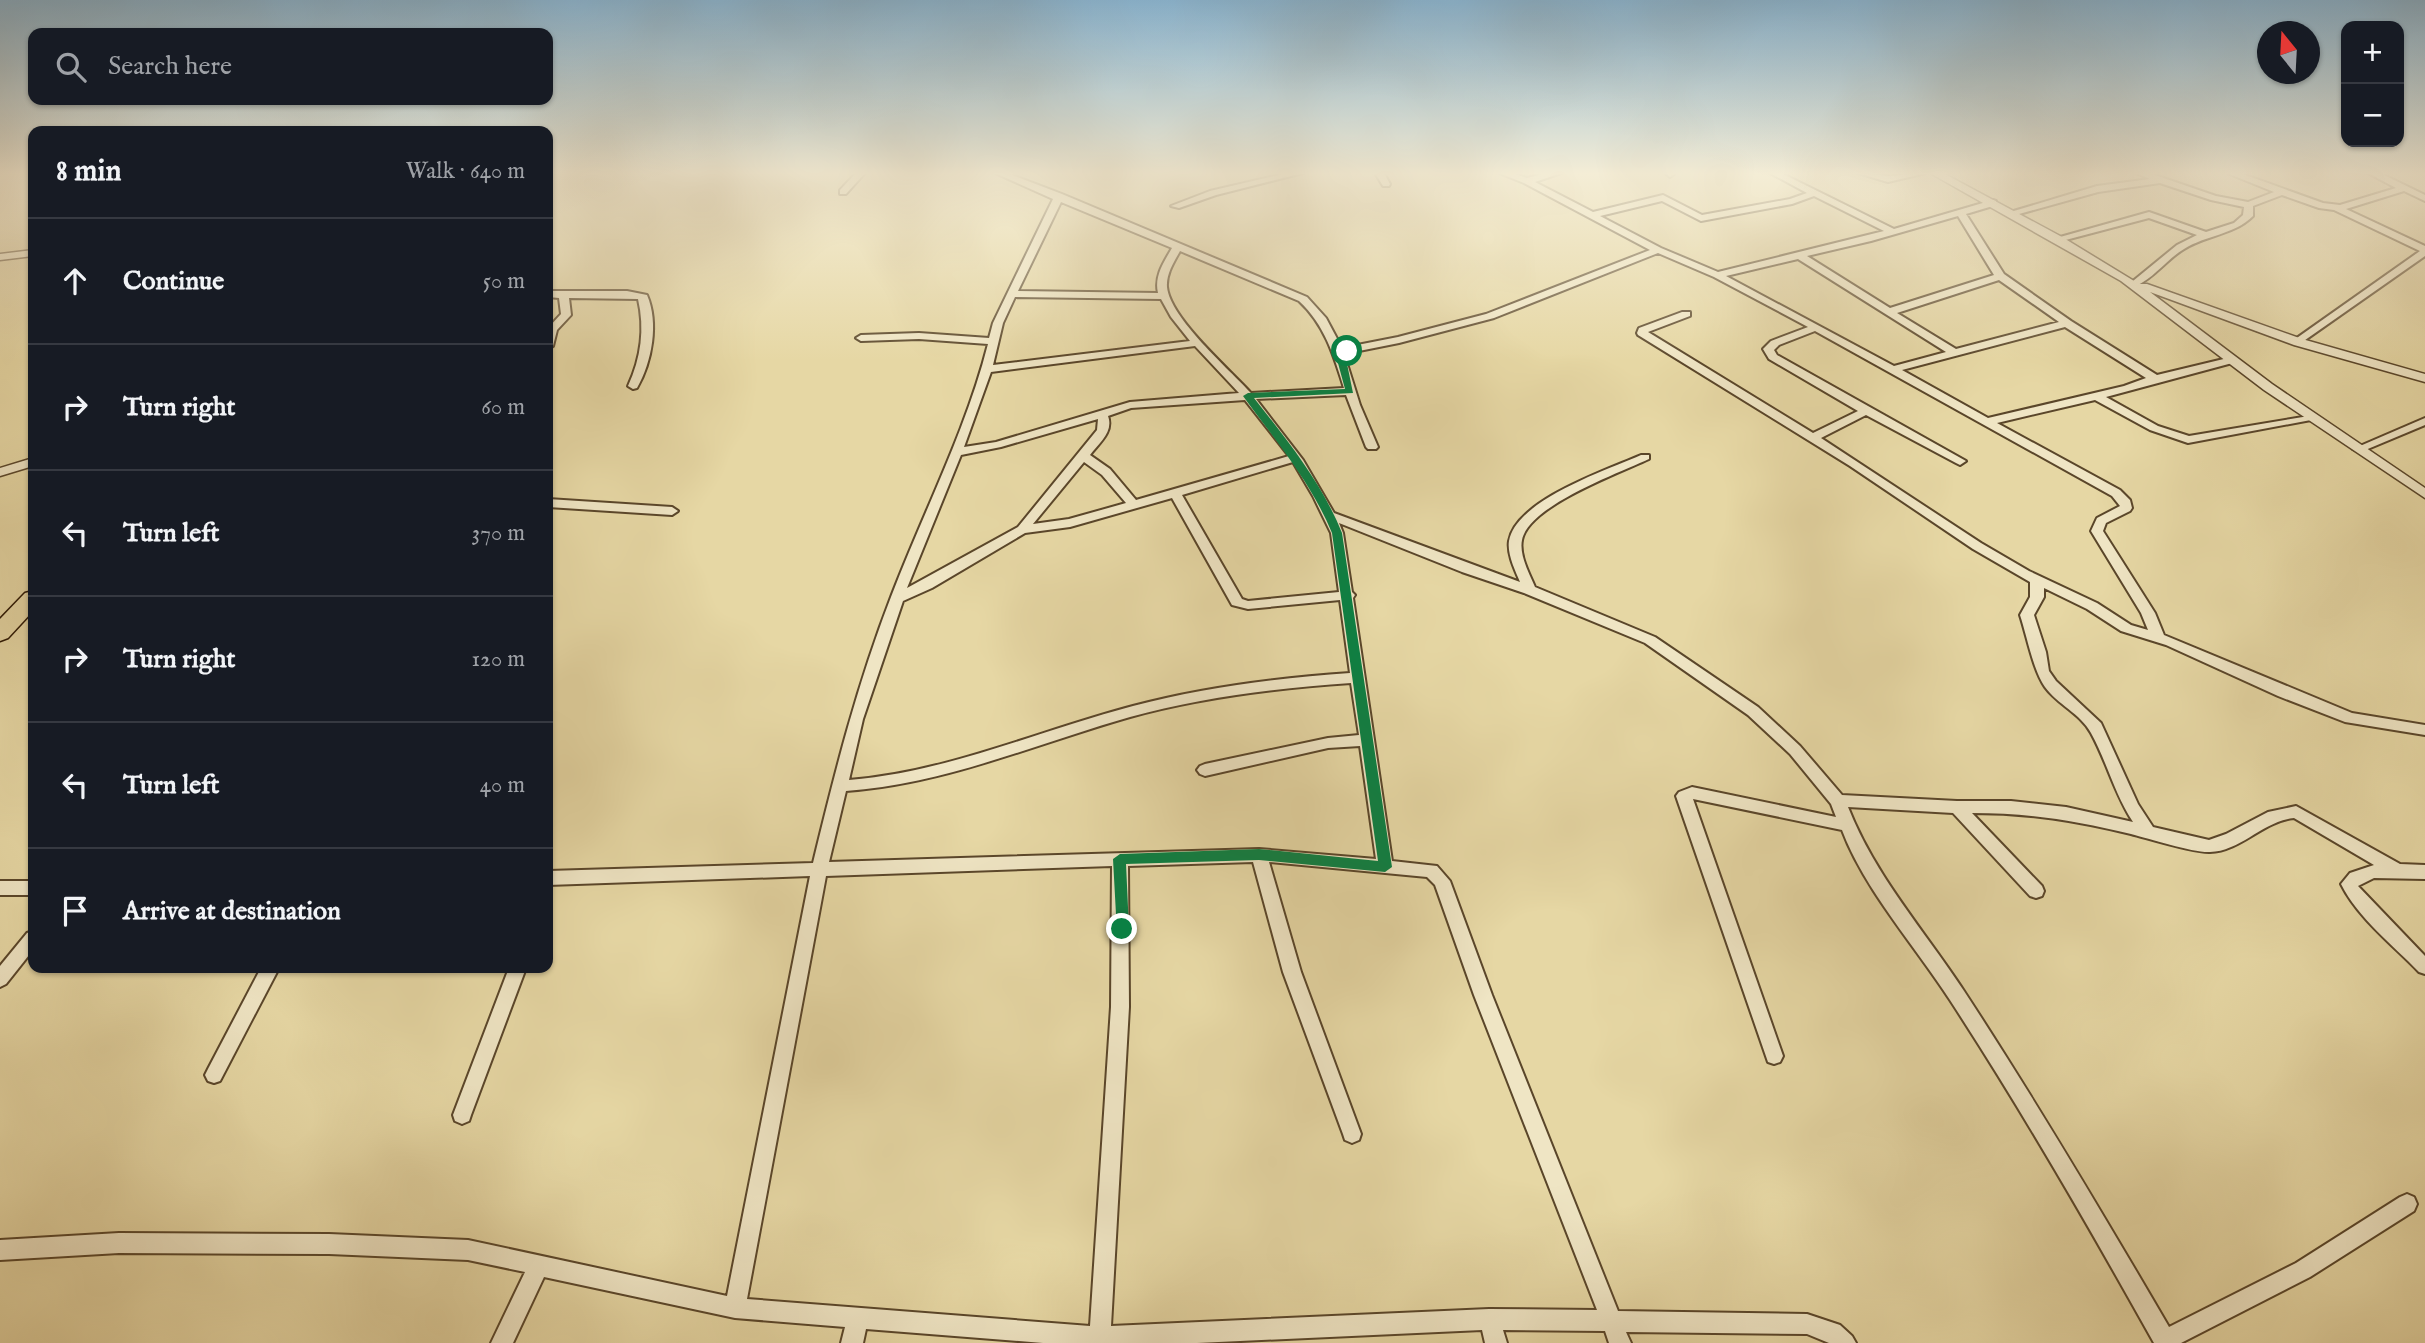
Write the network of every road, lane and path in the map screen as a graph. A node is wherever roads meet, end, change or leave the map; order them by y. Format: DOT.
graph roads {
  1 [pos="1040,236"];
  2 [pos="1147,236"];
  3 [pos="1631,236"];
  4 [pos="1879,236"];
  5 [pos="1975,236"];
  6 [pos="2052,236"];
  7 [pos="2071,236"];
  8 [pos="2205,236"];
  9 [pos="2394,236"];
  10 [pos="2058,239"];
  11 [pos="1176,249"];
  12 [pos="1658,250"];
  13 [pos="2425,251"];
  14 [pos="28,254"];
  15 [pos="1800,256"];
  16 [pos="0,257"];
  17 [pos="1717,275"];
  18 [pos="2000,276"];
  19 [pos="2131,281"];
  20 [pos="1012,294"];
  21 [pos="553,295"];
  22 [pos="564,296"];
  23 [pos="1165,296"];
  24 [pos="1889,312"];
  25 [pos="1686,314"];
  26 [pos="2067,323"];
  27 [pos="553,326"];
  28 [pos="1816,327"];
  29 [pos="861,338"];
  30 [pos="993,341"];
  31 [pos="2298,342"];
  32 [pos="1198,343"];
  33 [pos="1340,352"];
  34 [pos="1955,353"];
  35 [pos="2232,360"];
  36 [pos="987,369"];
  37 [pos="1894,369"];
  38 [pos="2425,378"];
  39 [pos="2155,379"];
  40 [pos="632,386"];
  41 [pos="1350,391"];
  42 [pos="1248,396"];
  43 [pos="2096,396"];
  44 [pos="1866,411"];
  45 [pos="1102,414"];
  46 [pos="2311,417"];
  47 [pos="1989,421"];
  48 [pos="2425,421"];
  49 [pos="1811,438"];
  50 [pos="1371,447"];
  51 [pos="2359,449"];
  52 [pos="956,452"];
  53 [pos="1083,455"];
  54 [pos="1645,457"];
  55 [pos="1295,458"];
  56 [pos="1960,461"];
  57 [pos="28,464"];
  58 [pos="0,472"];
  59 [pos="1175,493"];
  60 [pos="2425,494"];
  61 [pos="553,503"];
  62 [pos="1134,505"];
  63 [pos="671,511"];
  64 [pos="1331,516"];
  65 [pos="1023,530"];
  66 [pos="2041,586"];
  67 [pos="1530,590"];
  68 [pos="1348,595"];
  69 [pos="898,598"];
  70 [pos="28,603"];
  71 [pos="0,633"];
  72 [pos="2158,638"];
  73 [pos="1359,677"];
  74 [pos="2425,730"];
  75 [pos="1367,740"];
  76 [pos="1205,770"];
  77 [pos="840,786"];
  78 [pos="1838,801"];
  79 [pos="1958,807"];
  80 [pos="1846,825"];
  81 [pos="2147,831"];
  82 [pos="1259,855"];
  83 [pos="1120,859"];
  84 [pos="820,867"];
  85 [pos="1385,867"];
  86 [pos="2399,872"];
  87 [pos="2425,872"];
  88 [pos="553,880"];
  89 [pos="0,888"];
  90 [pos="28,888"];
  91 [pos="2036,891"];
  92 [pos="28,943"];
  93 [pos="2425,967"];
  94 [pos="267,973"];
  95 [pos="515,973"];
  96 [pos="0,979"];
  97 [pos="1774,1056"];
  98 [pos="214,1075"];
  99 [pos="462,1115"];
  100 [pos="1352,1134"];
  101 [pos="2407,1204"];
  102 [pos="0,1250"];
  103 [pos="539,1265"];
  104 [pos="735,1308"];
  105 [pos="858,1318"];
  106 [pos="1489,1319"];
  107 [pos="1611,1320"];
  108 [pos="1100,1337"];
  109 [pos="1153,1338"];
  110 [pos="2166,1341"];
  111 [pos="502,1343"];
  112 [pos="852,1343"];
  113 [pos="1496,1343"];
  114 [pos="1620,1343"];
  115 [pos="1844,1343"];
  1 -- 20 [label="street"];
  2 -- 11 [label="street"];
  3 -- 12 [label="street"];
  4 -- 15 [label="street"];
  5 -- 18 [label="street"];
  6 -- 10 [label="street"];
  7 -- 10 [label="street"];
  8 -- 19 [label="street"];
  9 -- 13 [label="street"];
  10 -- 19 [label="street"];
  11 -- 23 [label="street"];
  11 -- 33 [label="street"];
  12 -- 17 [label="street"];
  12 -- 33 [label="street"];
  13 -- 31 [label="street"];
  14 -- 16 [label="street"];
  15 -- 17 [label="street"];
  15 -- 24 [label="street"];
  17 -- 28 [label="street"];
  18 -- 24 [label="street"];
  18 -- 26 [label="street"];
  19 -- 31 [label="street"];
  19 -- 35 [label="street"];
  20 -- 23 [label="street"];
  20 -- 30 [label="street"];
  21 -- 22 [label="street"];
  22 -- 27 [label="street"];
  22 -- 40 [label="street"];
  23 -- 32 [label="street"];
  24 -- 34 [label="street"];
  25 -- 49 [label="street"];
  26 -- 34 [label="street"];
  26 -- 39 [label="street"];
  28 -- 37 [label="street"];
  28 -- 44 [label="street"];
  29 -- 30 [label="street"];
  30 -- 36 [label="street"];
  31 -- 38 [label="street"];
  32 -- 36 [label="street"];
  32 -- 42 [label="street"];
  33 -- 41 [label="street"];
  34 -- 37 [label="street"];
  35 -- 39 [label="street"];
  35 -- 46 [label="street"];
  36 -- 52 [label="street"];
  37 -- 47 [label="street"];
  39 -- 43 [label="street"];
  41 -- 42 [label="street"];
  41 -- 50 [label="street"];
  42 -- 45 [label="street"];
  42 -- 55 [label="street"];
  43 -- 46 [label="street"];
  43 -- 47 [label="street"];
  44 -- 49 [label="street"];
  44 -- 56 [label="street"];
  45 -- 52 [label="street"];
  45 -- 53 [label="street"];
  46 -- 51 [label="street"];
  47 -- 72 [label="street"];
  48 -- 51 [label="street"];
  49 -- 66 [label="street"];
  51 -- 60 [label="street"];
  52 -- 69 [label="street"];
  53 -- 62 [label="street"];
  53 -- 65 [label="street"];
  54 -- 67 [label="street"];
  55 -- 59 [label="street"];
  55 -- 64 [label="street"];
  57 -- 58 [label="street"];
  59 -- 62 [label="street"];
  59 -- 68 [label="street"];
  61 -- 63 [label="street"];
  62 -- 65 [label="street"];
  64 -- 67 [label="street"];
  64 -- 68 [label="street"];
  65 -- 69 [label="street"];
  66 -- 72 [label="street"];
  66 -- 81 [label="street"];
  67 -- 78 [label="street"];
  68 -- 73 [label="street"];
  69 -- 77 [label="street"];
  70 -- 71 [label="highway"];
  72 -- 74 [label="street"];
  73 -- 75 [label="street"];
  73 -- 77 [label="street"];
  75 -- 76 [label="street"];
  75 -- 85 [label="street"];
  77 -- 84 [label="street"];
  78 -- 79 [label="street"];
  78 -- 80 [label="street"];
  79 -- 81 [label="street"];
  79 -- 91 [label="street"];
  80 -- 97 [label="street"];
  80 -- 110 [label="street"];
  81 -- 86 [label="street"];
  82 -- 83 [label="street"];
  82 -- 85 [label="street"];
  82 -- 100 [label="street"];
  83 -- 84 [label="street"];
  83 -- 108 [label="street"];
  84 -- 88 [label="street"];
  84 -- 104 [label="street"];
  85 -- 107 [label="street"];
  86 -- 87 [label="street"];
  86 -- 93 [label="street"];
  89 -- 90 [label="street"];
  92 -- 96 [label="street"];
  94 -- 98 [label="street"];
  95 -- 99 [label="street"];
  101 -- 110 [label="street"];
  102 -- 103 [label="street"];
  103 -- 104 [label="street"];
  103 -- 111 [label="street"];
  104 -- 105 [label="street"];
  105 -- 108 [label="street"];
  105 -- 112 [label="street"];
  106 -- 107 [label="street"];
  106 -- 109 [label="street"];
  106 -- 113 [label="street"];
  107 -- 114 [label="street"];
  107 -- 115 [label="street"];
  108 -- 109 [label="street"];
}
